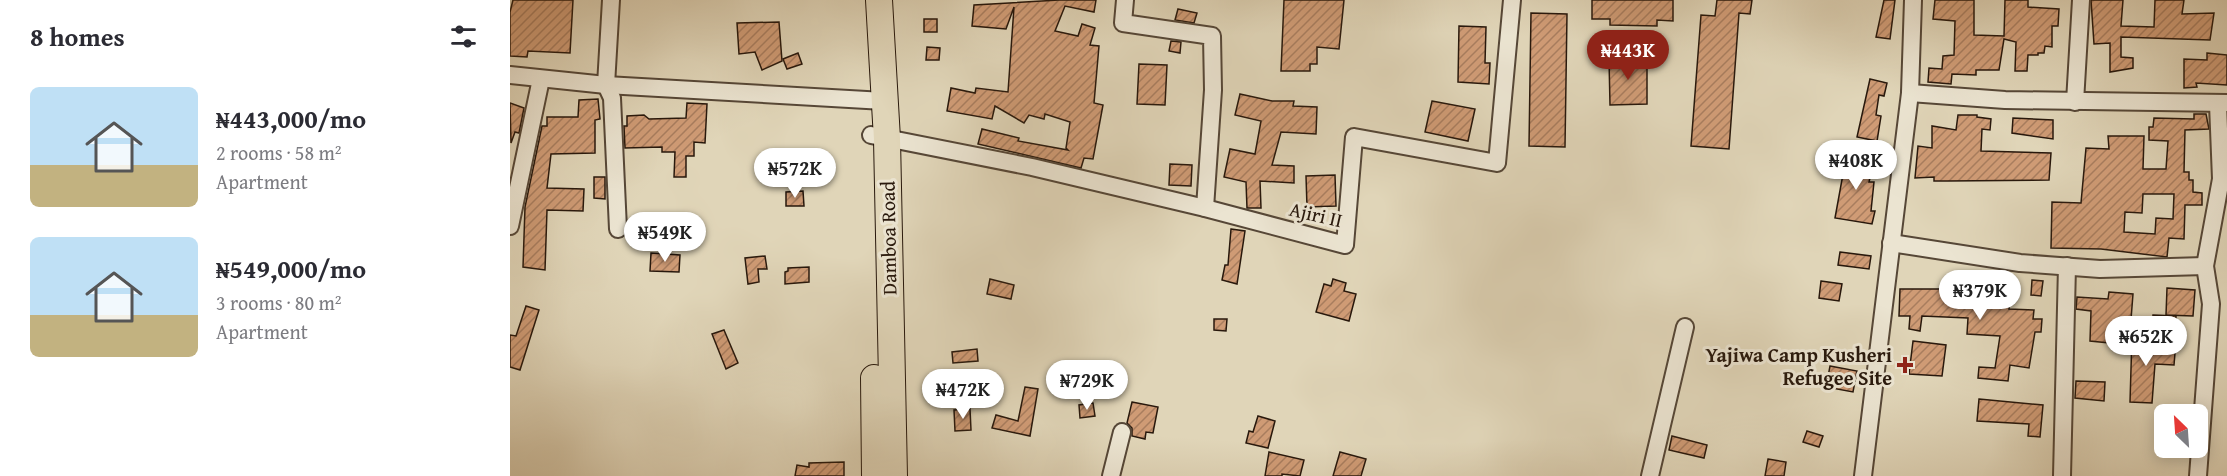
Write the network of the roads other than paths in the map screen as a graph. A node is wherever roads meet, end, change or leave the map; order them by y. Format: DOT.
graph roads {
  1 [pos="611,0"];
  2 [pos="867,0"];
  3 [pos="879,0"];
  4 [pos="1125,0"];
  5 [pos="1512,0"];
  6 [pos="1913,0"];
  7 [pos="2081,0"];
  8 [pos="510,75"];
  9 [pos="541,79"];
  10 [pos="606,85"];
  11 [pos="1910,93"];
  12 [pos="877,101"];
  13 [pos="2076,102"];
  14 [pos="2223,103"];
  15 [pos="879,137"];
  16 [pos="1205,208"];
  17 [pos="510,226"];
  18 [pos="618,229"];
  19 [pos="1891,243"];
  20 [pos="2067,266"];
  21 [pos="2205,266"];
  22 [pos="1685,327"];
  23 [pos="1122,432"];
  24 [pos="875,476"];
  25 [pos="894,476"];
  26 [pos="1111,476"];
  27 [pos="1650,476"];
  28 [pos="1863,476"];
  29 [pos="2062,476"];
  30 [pos="2198,476"];
  1 -- 10 [label="street"];
  2 -- 12 [label="main road, Damboa Road"];
  3 -- 12 [label="main road, Damboa Road"];
  4 -- 16 [label="street"];
  5 -- 16 [label="street, Ajiri II"];
  6 -- 11 [label="street"];
  7 -- 13 [label="street"];
  8 -- 9 [label="street"];
  9 -- 10 [label="street"];
  9 -- 17 [label="street"];
  10 -- 12 [label="street"];
  10 -- 18 [label="street"];
  11 -- 13 [label="street"];
  11 -- 19 [label="street"];
  12 -- 15 [label="main road, Damboa Road"];
  13 -- 14 [label="street"];
  14 -- 21 [label="street"];
  15 -- 16 [label="street, Ajiri II"];
  15 -- 24 [label="main road, Damboa Road"];
  15 -- 25 [label="main road, Damboa Road"];
  19 -- 20 [label="street"];
  19 -- 28 [label="street"];
  20 -- 21 [label="street"];
  20 -- 29 [label="street"];
  21 -- 30 [label="street"];
  22 -- 27 [label="street"];
  23 -- 26 [label="street"];
}
